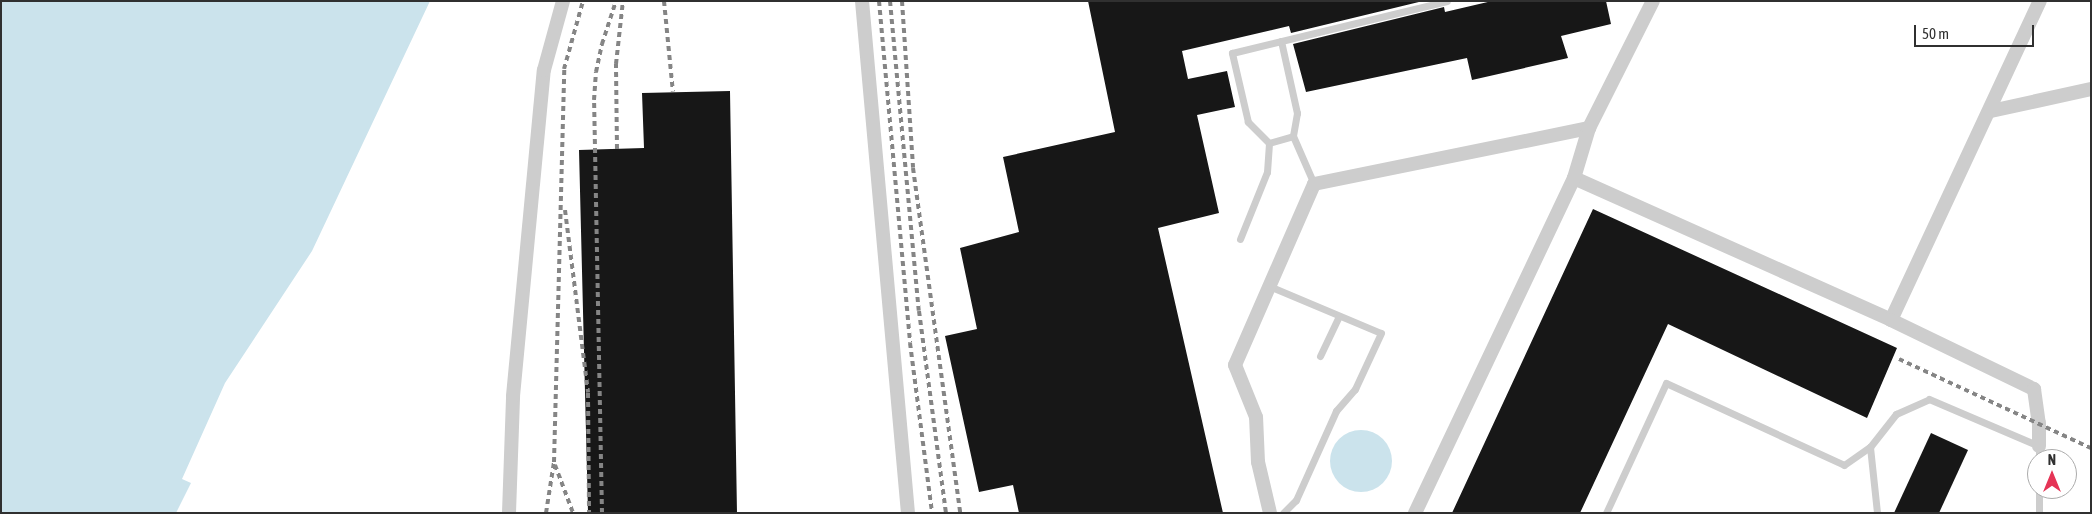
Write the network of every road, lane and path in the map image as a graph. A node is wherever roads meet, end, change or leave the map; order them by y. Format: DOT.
graph roads {
  1 [pos="563,1"];
  2 [pos="862,1"];
  3 [pos="1447,1"];
  4 [pos="1653,1"];
  5 [pos="2040,1"];
  6 [pos="1281,41"];
  7 [pos="2091,89"];
  8 [pos="1991,111"];
  9 [pos="1589,128"];
  10 [pos="1293,136"];
  11 [pos="1269,143"];
  12 [pos="1574,178"];
  13 [pos="1314,184"];
  14 [pos="1240,239"];
  15 [pos="1270,286"];
  16 [pos="1339,316"];
  17 [pos="1891,320"];
  18 [pos="1320,356"];
  19 [pos="1870,447"];
  20 [pos="2033,449"];
  21 [pos="2039,449"];
  22 [pos="2039,499"];
  23 [pos="509,513"];
  24 [pos="908,513"];
  25 [pos="1270,513"];
  26 [pos="1283,513"];
  27 [pos="1415,513"];
  28 [pos="1606,513"];
  29 [pos="1877,513"];
  30 [pos="2039,513"];
  1 -- 23 [label="street"];
  2 -- 24 [label="street"];
  3 -- 6 [label="lane"];
  4 -- 9 [label="street"];
  5 -- 8 [label="street"];
  6 -- 10 [label="lane"];
  6 -- 11 [label="lane"];
  7 -- 8 [label="street"];
  8 -- 17 [label="street"];
  9 -- 12 [label="street"];
  9 -- 13 [label="street"];
  10 -- 11 [label="lane"];
  10 -- 13 [label="lane"];
  11 -- 14 [label="lane"];
  12 -- 17 [label="street"];
  12 -- 27 [label="street"];
  13 -- 15 [label="street"];
  15 -- 16 [label="lane"];
  15 -- 25 [label="street"];
  16 -- 18 [label="lane"];
  16 -- 26 [label="lane"];
  17 -- 21 [label="street"];
  19 -- 20 [label="lane"];
  19 -- 28 [label="lane"];
  19 -- 29 [label="lane"];
  22 -- 30 [label="lane"];
}
